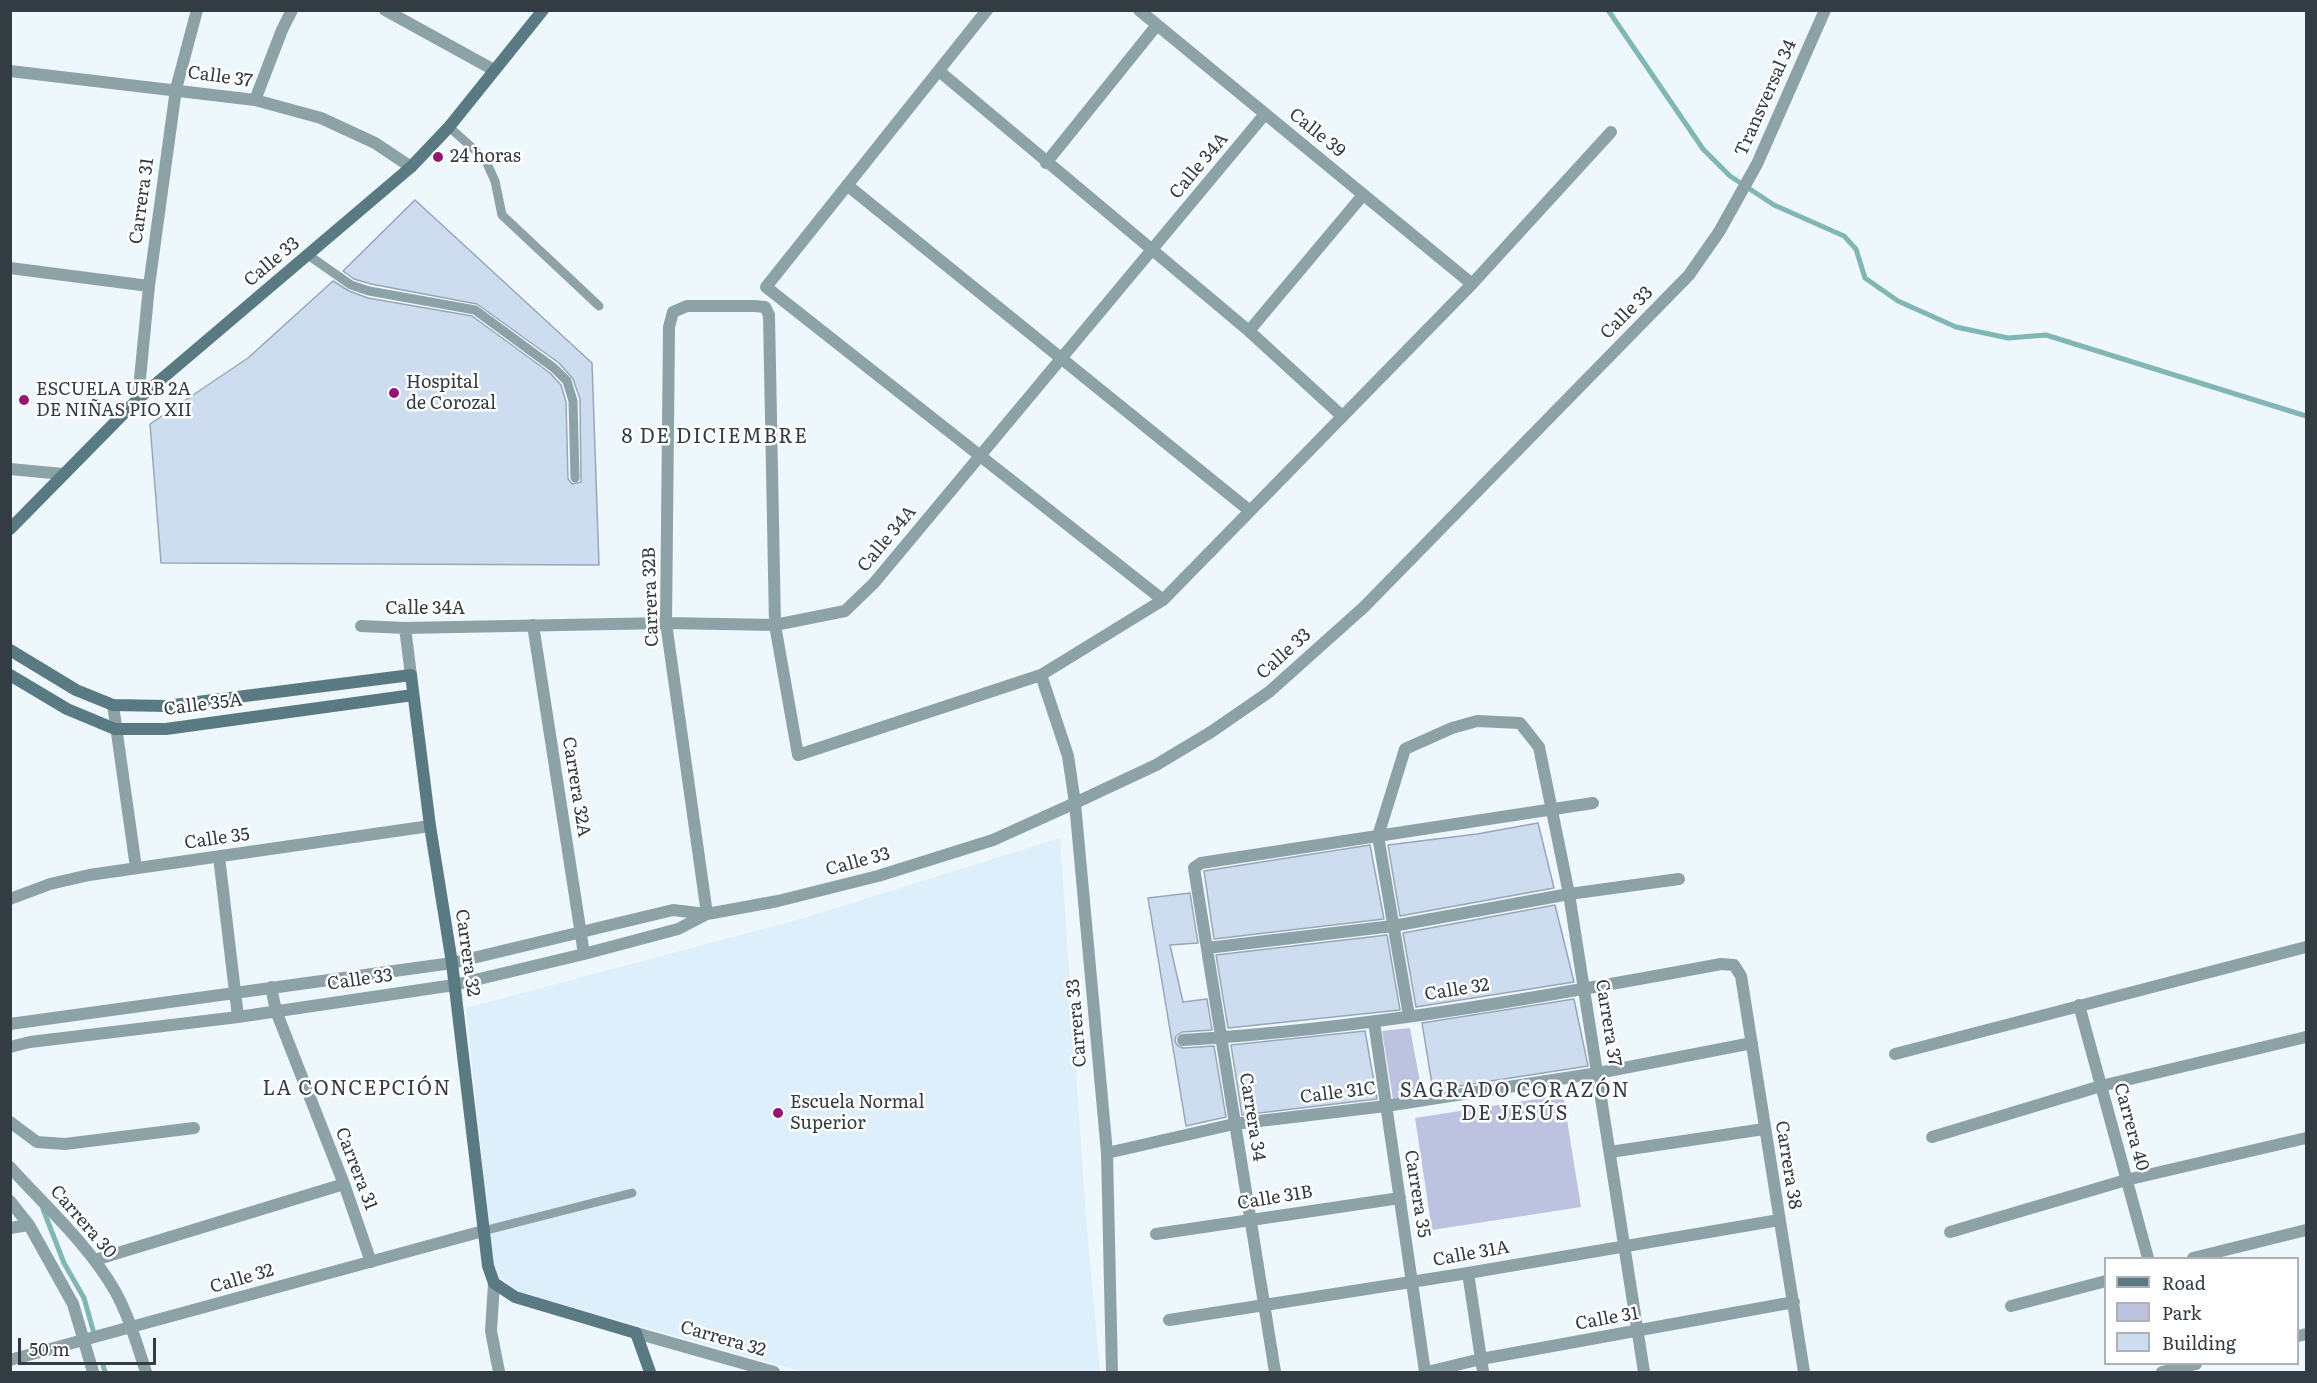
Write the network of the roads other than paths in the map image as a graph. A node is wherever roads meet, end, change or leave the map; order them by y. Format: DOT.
graph roads {
  1 [pos="197,10"];
  2 [pos="292,10"];
  3 [pos="385,10"];
  4 [pos="543,10"];
  5 [pos="987,10"];
  6 [pos="1139,10"];
  7 [pos="1825,10"];
  8 [pos="1157,25"];
  9 [pos="494,70"];
  10 [pos="10,71"];
  11 [pos="939,71"];
  12 [pos="176,90"];
  13 [pos="255,100"];
  14 [pos="1265,114"];
  15 [pos="448,127"];
  16 [pos="1611,132"];
  17 [pos="1046,163"];
  18 [pos="411,167"];
  19 [pos="848,184"];
  20 [pos="1363,195"];
  21 [pos="1737,200"];
  22 [pos="1152,250"];
  23 [pos="308,255"];
  24 [pos="10,268"];
  25 [pos="1472,284"];
  26 [pos="149,286"];
  27 [pos="599,306"];
  28 [pos="1249,331"];
  29 [pos="1062,358"];
  30 [pos="138,399"];
  31 [pos="1342,416"];
  32 [pos="980,456"];
  33 [pos="10,469"];
  34 [pos="63,474"];
  35 [pos="575,478"];
  36 [pos="1250,511"];
  37 [pos="10,529"];
  38 [pos="1163,600"];
  39 [pos="666,623"];
  40 [pos="775,625"];
  41 [pos="361,626"];
  42 [pos="533,626"];
  43 [pos="405,628"];
  44 [pos="10,650"];
  45 [pos="10,675"];
  46 [pos="411,675"];
  47 [pos="1041,675"];
  48 [pos="413,695"];
  49 [pos="113,705"];
  50 [pos="115,729"];
  51 [pos="1075,803"];
  52 [pos="1593,803"];
  53 [pos="1550,810"];
  54 [pos="430,826"];
  55 [pos="1378,836"];
  56 [pos="219,857"];
  57 [pos="136,868"];
  58 [pos="1679,879"];
  59 [pos="1569,894"];
  60 [pos="10,899"];
  61 [pos="707,914"];
  62 [pos="1393,926"];
  63 [pos="581,932"];
  64 [pos="2307,947"];
  65 [pos="1207,948"];
  66 [pos="584,954"];
  67 [pos="452,963"];
  68 [pos="1734,965"];
  69 [pos="454,985"];
  70 [pos="271,987"];
  71 [pos="1584,989"];
  72 [pos="235,993"];
  73 [pos="2079,1005"];
  74 [pos="276,1011"];
  75 [pos="1409,1016"];
  76 [pos="238,1017"];
  77 [pos="1374,1022"];
  78 [pos="10,1024"];
  79 [pos="2307,1037"];
  80 [pos="1222,1038"];
  81 [pos="1183,1040"];
  82 [pos="1752,1044"];
  83 [pos="10,1047"];
  84 [pos="1895,1054"];
  85 [pos="1598,1073"];
  86 [pos="2101,1086"];
  87 [pos="1386,1106"];
  88 [pos="10,1122"];
  89 [pos="1234,1124"];
  90 [pos="194,1128"];
  91 [pos="1764,1129"];
  92 [pos="1932,1137"];
  93 [pos="2307,1138"];
  94 [pos="1610,1152"];
  95 [pos="1107,1153"];
  96 [pos="10,1167"];
  97 [pos="2126,1180"];
  98 [pos="344,1184"];
  99 [pos="632,1193"];
  100 [pos="1400,1198"];
  101 [pos="10,1201"];
  102 [pos="1251,1220"];
  103 [pos="1779,1220"];
  104 [pos="29,1225"];
  105 [pos="10,1228"];
  106 [pos="2307,1230"];
  107 [pos="483,1232"];
  108 [pos="1950,1232"];
  109 [pos="1156,1234"];
  110 [pos="1625,1245"];
  111 [pos="2148,1257"];
  112 [pos="2197,1257"];
  113 [pos="95,1260"];
  114 [pos="371,1262"];
  115 [pos="1468,1273"];
  116 [pos="1412,1282"];
  117 [pos="2104,1282"];
  118 [pos="494,1283"];
  119 [pos="1794,1302"];
  120 [pos="1265,1305"];
  121 [pos="2011,1306"];
  122 [pos="1168,1320"];
  123 [pos="132,1329"];
  124 [pos="1637,1331"];
  125 [pos="636,1333"];
  126 [pos="85,1341"];
  127 [pos="1481,1359"];
  128 [pos="10,1360"];
  129 [pos="2192,1365"];
  130 [pos="93,1372"];
  131 [pos="146,1372"];
  132 [pos="499,1372"];
  133 [pos="650,1372"];
  134 [pos="774,1372"];
  135 [pos="1112,1372"];
  136 [pos="1275,1372"];
  137 [pos="1426,1372"];
  138 [pos="1483,1372"];
  139 [pos="1644,1372"];
  140 [pos="1804,1372"];
  141 [pos="2164,1372"];
  1 -- 12 [label="street, Carrera 31"];
  2 -- 13 [label="street"];
  3 -- 9 [label="street"];
  4 -- 9 [label="street, Calle 33"];
  5 -- 11 [label="street"];
  6 -- 8 [label="street, Calle 39"];
  7 -- 21 [label="street, Transversal 34"];
  8 -- 14 [label="street, Calle 39"];
  8 -- 17 [label="street"];
  9 -- 15 [label="street, Calle 33"];
  10 -- 12 [label="street, Calle 37"];
  11 -- 17 [label="street"];
  11 -- 19 [label="street"];
  12 -- 13 [label="street, Calle 37"];
  12 -- 26 [label="street, Carrera 31"];
  13 -- 18 [label="street, Calle 37"];
  14 -- 20 [label="street, Calle 39"];
  14 -- 22 [label="street, Calle 34A"];
  15 -- 18 [label="street, Calle 33"];
  15 -- 27 [label="lane"];
  16 -- 25 [label="street"];
  17 -- 22 [label="street"];
  18 -- 23 [label="street, Calle 33"];
  19 -- 29 [label="street"];
  19 -- 32 [label="street"];
  20 -- 25 [label="street, Calle 39"];
  20 -- 28 [label="street"];
  21 -- 51 [label="street, Calle 33"];
  22 -- 28 [label="street"];
  22 -- 29 [label="street, Calle 34A"];
  23 -- 30 [label="street, Calle 33"];
  23 -- 35 [label="lane"];
  24 -- 26 [label="street"];
  25 -- 31 [label="street"];
  26 -- 30 [label="street, Carrera 31"];
  28 -- 31 [label="street"];
  29 -- 32 [label="street, Calle 34A"];
  29 -- 36 [label="street"];
  30 -- 34 [label="street, Calle 33"];
  31 -- 36 [label="street"];
  32 -- 38 [label="street"];
  32 -- 40 [label="street, Calle 34A"];
  33 -- 34 [label="street"];
  34 -- 37 [label="street, Calle 33"];
  36 -- 38 [label="street"];
  38 -- 47 [label="street"];
  39 -- 40 [label="street, Calle 34A"];
  39 -- 40 [label="street, Carrera 32B"];
  39 -- 42 [label="street, Calle 34A"];
  39 -- 61 [label="street, Carrera 32B"];
  40 -- 47 [label="street"];
  41 -- 43 [label="street, Calle 34A"];
  42 -- 43 [label="street, Calle 34A"];
  42 -- 63 [label="street, Carrera 32A"];
  43 -- 46 [label="street, Carrera 32"];
  44 -- 49 [label="street, Calle 35A"];
  45 -- 50 [label="street, Calle 35A"];
  46 -- 48 [label="street, Carrera 32"];
  46 -- 49 [label="street, Calle 35A"];
  47 -- 51 [label="street, Carrera 33"];
  48 -- 50 [label="street, Calle 35A"];
  48 -- 54 [label="street, Carrera 32"];
  49 -- 50 [label="street"];
  50 -- 57 [label="street"];
  51 -- 61 [label="street, Calle 33"];
  51 -- 95 [label="street, Carrera 33"];
  52 -- 53 [label="street"];
  53 -- 55 [label="street"];
  53 -- 55 [label="street, Carrera 37"];
  53 -- 59 [label="street, Carrera 37"];
  54 -- 56 [label="street, Calle 35"];
  54 -- 67 [label="street, Carrera 32"];
  55 -- 62 [label="street"];
  55 -- 65 [label="street, Carrera 34"];
  56 -- 57 [label="street, Calle 35"];
  56 -- 72 [label="street"];
  57 -- 60 [label="street, Calle 35"];
  58 -- 59 [label="street"];
  59 -- 62 [label="street"];
  59 -- 71 [label="street, Carrera 37"];
  61 -- 63 [label="street, Calle 33"];
  61 -- 66 [label="street, Calle 33"];
  62 -- 65 [label="street"];
  62 -- 75 [label="street"];
  63 -- 66 [label="street, Carrera 32A"];
  63 -- 67 [label="street, Calle 33"];
  64 -- 73 [label="street"];
  65 -- 80 [label="street, Carrera 34"];
  66 -- 69 [label="street, Calle 33"];
  67 -- 69 [label="street, Carrera 32"];
  67 -- 70 [label="street, Calle 33"];
  68 -- 71 [label="street, Calle 32"];
  68 -- 82 [label="street, Carrera 38"];
  69 -- 74 [label="street, Calle 33"];
  69 -- 107 [label="street, Carrera 32"];
  70 -- 72 [label="street, Calle 33"];
  70 -- 74 [label="street, Carrera 31"];
  71 -- 75 [label="street, Calle 32"];
  71 -- 85 [label="street, Carrera 37"];
  72 -- 76 [label="street"];
  72 -- 78 [label="street, Calle 33"];
  73 -- 84 [label="street"];
  73 -- 86 [label="street, Carrera 40"];
  74 -- 76 [label="street, Calle 33"];
  74 -- 98 [label="street, Carrera 31"];
  75 -- 77 [label="street, Calle 32"];
  76 -- 83 [label="street, Calle 33"];
  77 -- 80 [label="street, Calle 32"];
  77 -- 87 [label="street, Carrera 35"];
  79 -- 86 [label="street"];
  80 -- 81 [label="street, Calle 32"];
  80 -- 89 [label="street, Carrera 34"];
  82 -- 85 [label="street, Calle 31C"];
  82 -- 91 [label="street, Carrera 38"];
  85 -- 87 [label="street, Calle 31C"];
  85 -- 94 [label="street, Carrera 37"];
  86 -- 92 [label="street"];
  86 -- 97 [label="street, Carrera 40"];
  87 -- 89 [label="street, Calle 31C"];
  87 -- 100 [label="street, Carrera 35"];
  88 -- 90 [label="street"];
  89 -- 95 [label="street, Calle 31C"];
  89 -- 102 [label="street, Carrera 34"];
  91 -- 94 [label="street"];
  91 -- 103 [label="street, Carrera 38"];
  93 -- 97 [label="street"];
  94 -- 110 [label="street, Carrera 37"];
  95 -- 135 [label="street, Carrera 33"];
  96 -- 113 [label="street, Carrera 30"];
  97 -- 108 [label="street"];
  97 -- 111 [label="street, Carrera 40"];
  98 -- 113 [label="street"];
  98 -- 114 [label="street, Carrera 31"];
  99 -- 107 [label="lane"];
  100 -- 102 [label="street, Calle 31B"];
  100 -- 116 [label="street, Carrera 35"];
  101 -- 104 [label="street"];
  102 -- 109 [label="street, Calle 31B"];
  102 -- 120 [label="street, Carrera 34"];
  103 -- 110 [label="street, Calle 31A"];
  103 -- 119 [label="street, Carrera 38"];
  104 -- 105 [label="street"];
  104 -- 126 [label="street"];
  106 -- 112 [label="street"];
  107 -- 114 [label="street, Calle 32"];
  107 -- 118 [label="street, Carrera 32"];
  110 -- 115 [label="street, Calle 31A"];
  110 -- 124 [label="street, Carrera 37"];
  113 -- 123 [label="street, Carrera 30"];
  114 -- 123 [label="street, Calle 32"];
  115 -- 116 [label="street, Calle 31A"];
  115 -- 127 [label="street"];
  116 -- 120 [label="street, Calle 31A"];
  116 -- 137 [label="street, Carrera 35"];
  117 -- 121 [label="street"];
  118 -- 125 [label="street, Carrera 32"];
  118 -- 132 [label="street, Carrera 32"];
  119 -- 124 [label="street, Calle 31"];
  119 -- 140 [label="street, Carrera 38"];
  120 -- 122 [label="street, Calle 31A"];
  120 -- 136 [label="street, Carrera 34"];
  123 -- 126 [label="street, Calle 32"];
  123 -- 131 [label="street, Carrera 30"];
  124 -- 127 [label="street, Calle 31"];
  124 -- 139 [label="street, Carrera 37"];
  125 -- 133 [label="street"];
  125 -- 134 [label="street, Carrera 32"];
  126 -- 128 [label="street, Calle 32"];
  126 -- 130 [label="street"];
  127 -- 137 [label="street, Calle 31"];
  127 -- 138 [label="street"];
  129 -- 141 [label="street"];
}
